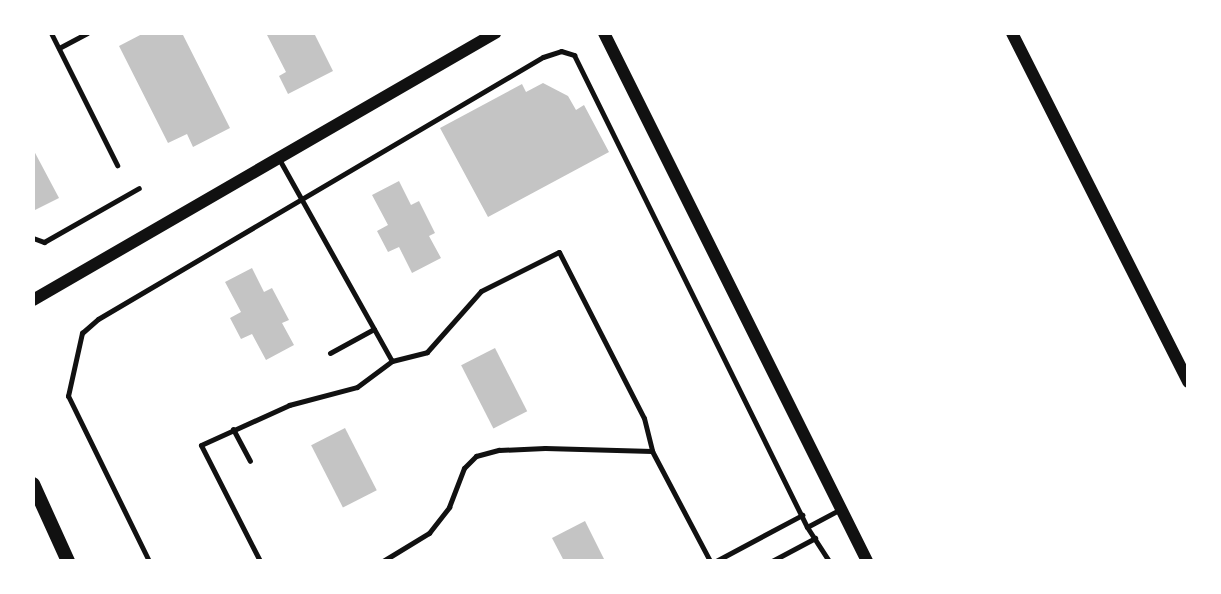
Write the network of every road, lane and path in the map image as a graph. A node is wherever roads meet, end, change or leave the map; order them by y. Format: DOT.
graph roads {
  1 [pos="51,33"];
  2 [pos="87,33"];
  3 [pos="495,33"];
  4 [pos="604,33"];
  5 [pos="1012,33"];
  6 [pos="59,48"];
  7 [pos="279,158"];
  8 [pos="117,165"];
  9 [pos="139,188"];
  10 [pos="302,199"];
  11 [pos="33,238"];
  12 [pos="33,300"];
  13 [pos="374,328"];
  14 [pos="330,353"];
  15 [pos="392,360"];
  16 [pos="1188,382"];
  17 [pos="233,429"];
  18 [pos="652,451"];
  19 [pos="250,461"];
  20 [pos="33,484"];
  21 [pos="841,509"];
  22 [pos="802,515"];
  23 [pos="807,527"];
  24 [pos="815,538"];
  25 [pos="68,561"];
  26 [pos="149,561"];
  27 [pos="260,561"];
  28 [pos="383,561"];
  29 [pos="710,561"];
  30 [pos="716,561"];
  31 [pos="772,561"];
  32 [pos="830,561"];
  33 [pos="867,561"];
  1 -- 6 [label="lane"];
  2 -- 6 [label="lane"];
  3 -- 7 [label="street"];
  4 -- 21 [label="street"];
  5 -- 16 [label="street"];
  6 -- 8 [label="lane"];
  7 -- 10 [label="lane"];
  7 -- 12 [label="street"];
  9 -- 11 [label="lane"];
  10 -- 13 [label="lane"];
  10 -- 22 [label="lane"];
  10 -- 26 [label="lane"];
  13 -- 14 [label="lane"];
  13 -- 15 [label="lane"];
  15 -- 17 [label="lane"];
  15 -- 18 [label="lane"];
  17 -- 19 [label="lane"];
  17 -- 27 [label="lane"];
  18 -- 28 [label="lane"];
  18 -- 29 [label="lane"];
  20 -- 25 [label="main road"];
  21 -- 23 [label="lane"];
  21 -- 33 [label="street"];
  22 -- 23 [label="lane"];
  22 -- 30 [label="lane"];
  23 -- 24 [label="lane"];
  24 -- 31 [label="lane"];
  24 -- 32 [label="lane"];
}
